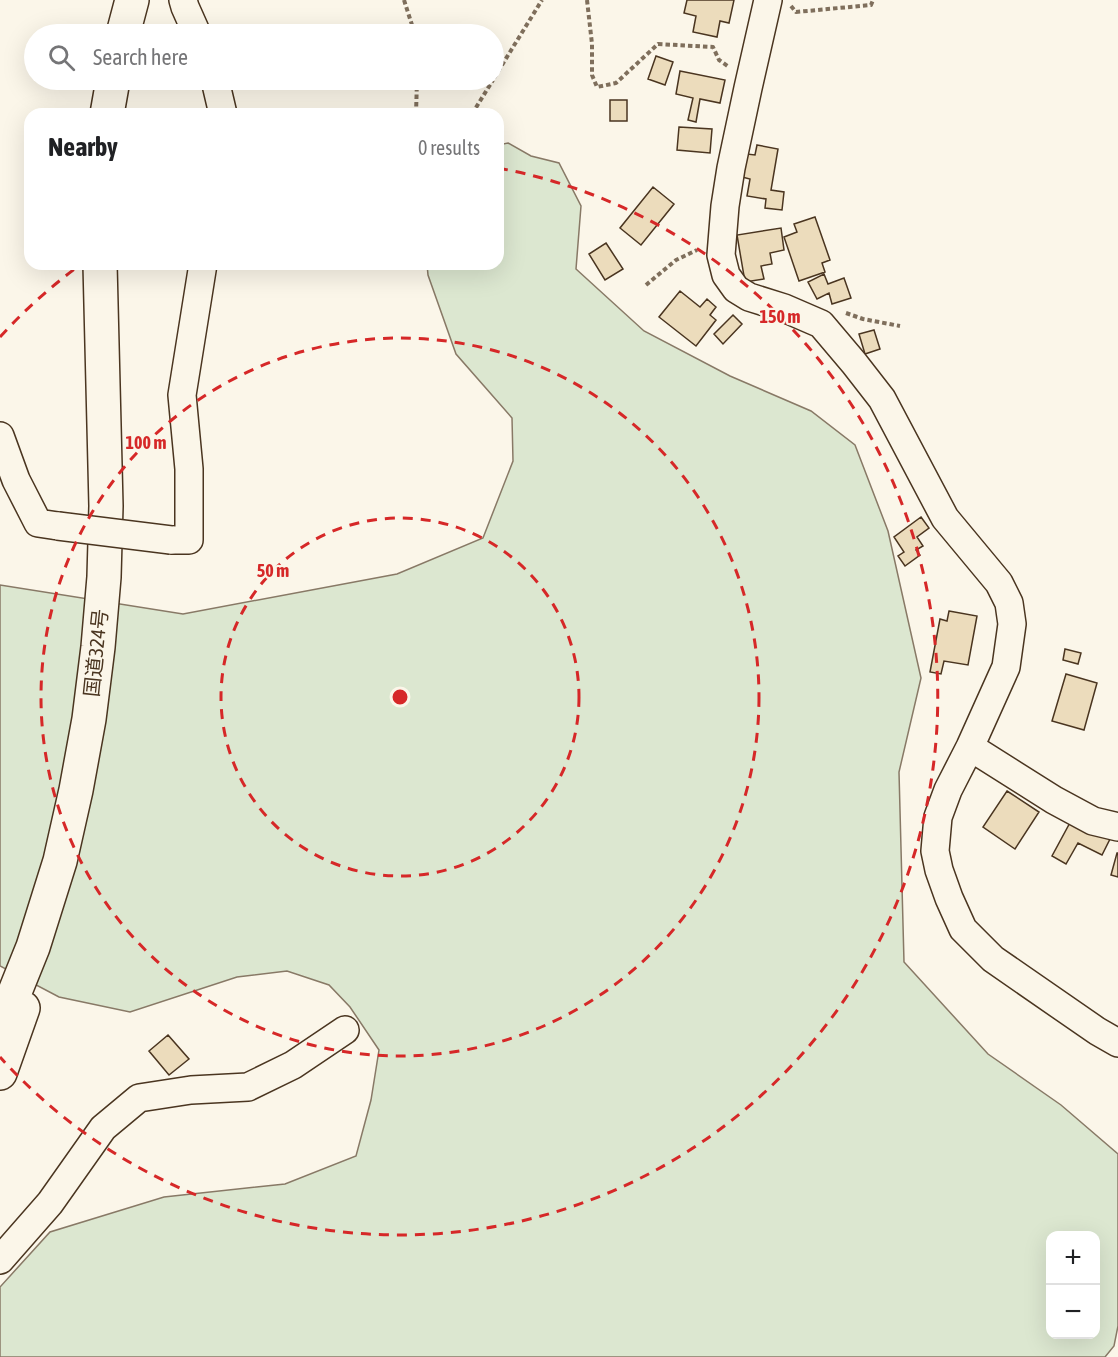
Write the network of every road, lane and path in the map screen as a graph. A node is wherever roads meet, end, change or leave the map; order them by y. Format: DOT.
graph roads {
  1 [pos="132,0"];
  2 [pos="183,0"];
  3 [pos="404,0"];
  4 [pos="543,0"];
  5 [pos="587,0"];
  6 [pos="768,0"];
  7 [pos="788,0"];
  8 [pos="873,0"];
  9 [pos="126,24"];
  10 [pos="193,24"];
  11 [pos="412,24"];
  12 [pos="504,62"];
  13 [pos="750,80"];
  14 [pos="111,90"];
  15 [pos="217,90"];
  16 [pos="417,90"];
  17 [pos="486,90"];
  18 [pos="108,108"];
  19 [pos="222,108"];
  20 [pos="416,108"];
  21 [pos="476,108"];
  22 [pos="721,243"];
  23 [pos="100,270"];
  24 [pos="202,270"];
  25 [pos="646,285"];
  26 [pos="0,436"];
  27 [pos="970,747"];
  28 [pos="1118,826"];
  29 [pos="60,861"];
  30 [pos="0,995"];
  31 [pos="0,1029"];
  32 [pos="345,1030"];
  33 [pos="1118,1044"];
  34 [pos="0,1073"];
  35 [pos="0,1260"];
  1 -- 9 [label="highway"];
  2 -- 10 [label="street"];
  3 -- 11 [label="path"];
  4 -- 12 [label="path"];
  5 -- 13 [label="path"];
  6 -- 13 [label="street"];
  7 -- 8 [label="path"];
  13 -- 22 [label="street"];
  14 -- 18 [label="highway"];
  15 -- 19 [label="street"];
  16 -- 20 [label="path"];
  17 -- 21 [label="path"];
  22 -- 25 [label="path"];
  22 -- 27 [label="street"];
  23 -- 29 [label="highway, 国道324号"];
  24 -- 26 [label="street, bridge"];
  27 -- 28 [label="street"];
  27 -- 33 [label="street"];
  29 -- 30 [label="highway"];
  29 -- 31 [label="highway, 国道324号"];
  29 -- 34 [label="highway"];
  32 -- 35 [label="street"];
}
